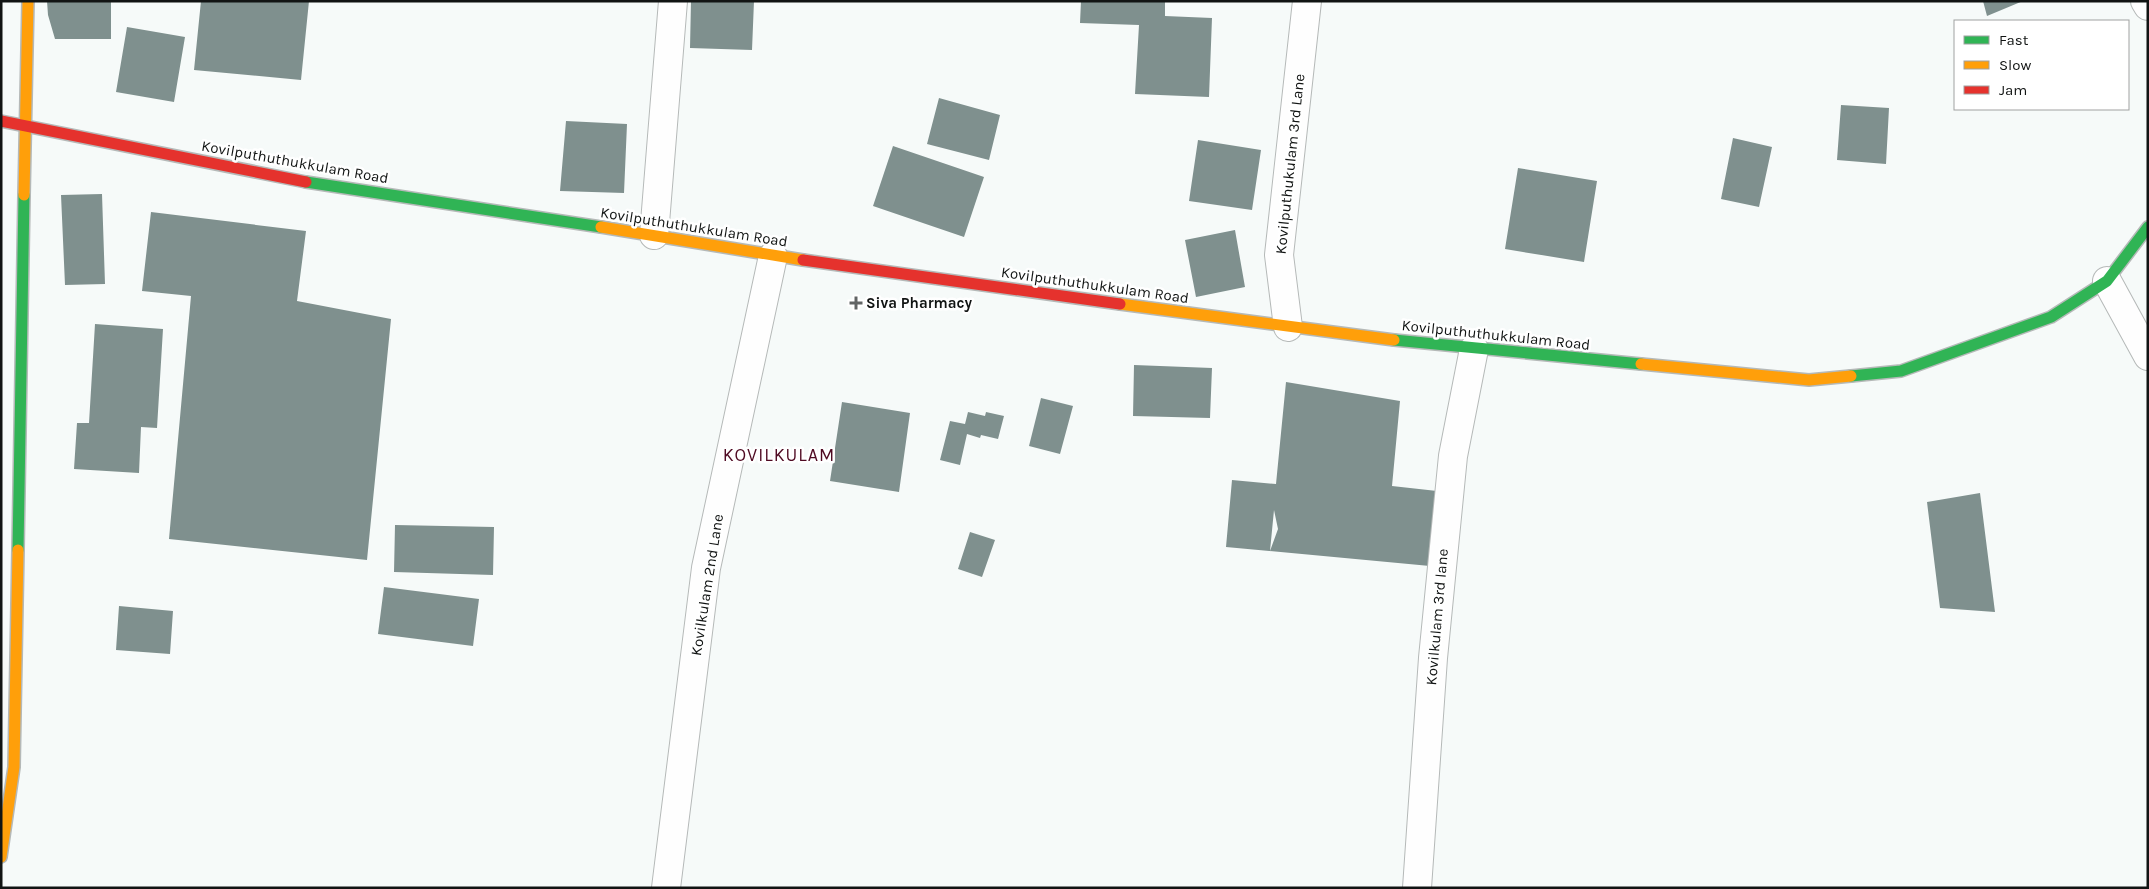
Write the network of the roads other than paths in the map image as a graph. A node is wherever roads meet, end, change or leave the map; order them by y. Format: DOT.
graph roads {
  1 [pos="28,1"];
  2 [pos="673,1"];
  3 [pos="1306,1"];
  4 [pos="2145,1"];
  5 [pos="2148,6"];
  6 [pos="1,121"];
  7 [pos="26,125"];
  8 [pos="2148,228"];
  9 [pos="654,235"];
  10 [pos="773,256"];
  11 [pos="2106,281"];
  12 [pos="1288,327"];
  13 [pos="1474,349"];
  14 [pos="2148,356"];
  15 [pos="1,856"];
  16 [pos="666,888"];
  17 [pos="1417,888"];
  1 -- 7 [label="street"];
  2 -- 9 [label="street"];
  3 -- 12 [label="street, Kovilputhukulam 3rd Lane"];
  4 -- 5 [label="street"];
  6 -- 7 [label="street, Kovilputhuthukkulam Road"];
  7 -- 9 [label="street, Kovilputhuthukkulam Road"];
  7 -- 15 [label="street"];
  8 -- 11 [label="street, Kovilputhuthukkulam Road"];
  9 -- 10 [label="street, Kovilputhuthukkulam Road"];
  10 -- 12 [label="street, Kovilputhuthukkulam Road"];
  10 -- 16 [label="street, Kovilkulam 2nd Lane"];
  11 -- 13 [label="street, Kovilputhuthukkulam Road"];
  11 -- 14 [label="street"];
  12 -- 13 [label="street, Kovilputhuthukkulam Road"];
  13 -- 17 [label="street, Kovilkulam 3rd lane"];
}
